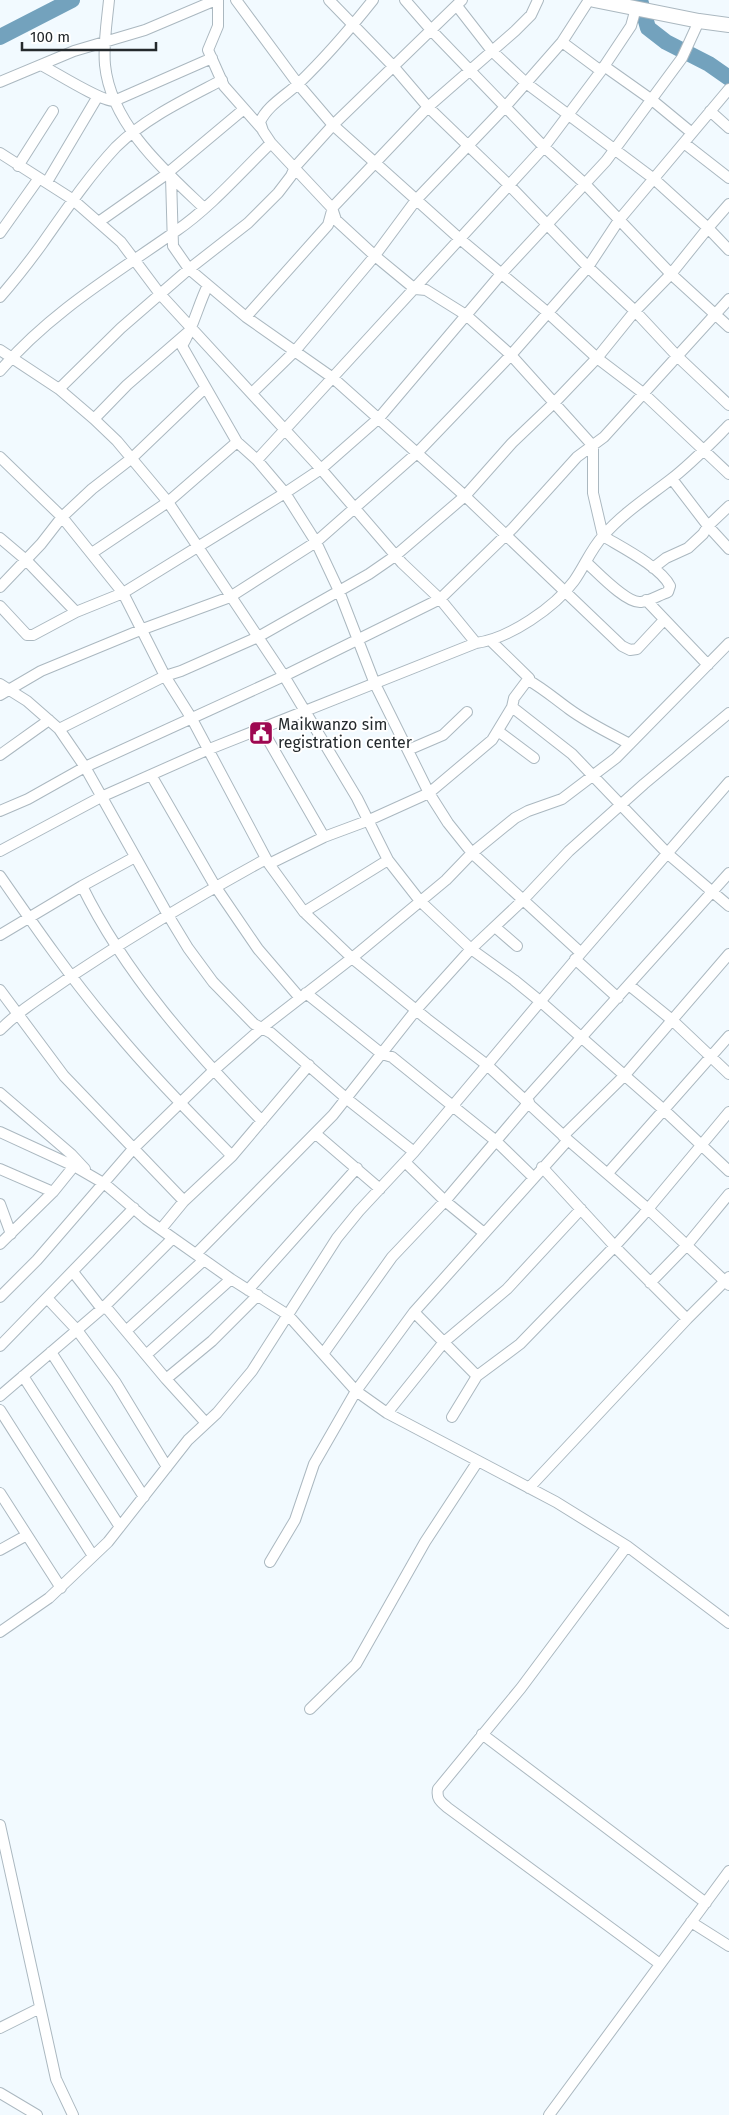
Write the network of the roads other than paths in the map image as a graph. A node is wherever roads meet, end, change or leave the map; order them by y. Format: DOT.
graph roads {
  1 [pos="109,0"];
  2 [pos="217,0"];
  3 [pos="236,0"];
  4 [pos="329,0"];
  5 [pos="373,0"];
  6 [pos="405,0"];
  7 [pos="538,0"];
  8 [pos="589,0"];
  9 [pos="594,0"];
  10 [pos="460,3"];
  11 [pos="639,8"];
  12 [pos="699,22"];
  13 [pos="354,25"];
  14 [pos="729,25"];
  15 [pos="432,31"];
  16 [pos="106,41"];
  17 [pos="562,42"];
  18 [pos="492,51"];
  19 [pos="212,58"];
  20 [pos="41,65"];
  21 [pos="393,66"];
  22 [pos="602,68"];
  23 [pos="470,69"];
  24 [pos="222,80"];
  25 [pos="0,82"];
  26 [pos="526,83"];
  27 [pos="298,84"];
  28 [pos="729,89"];
  29 [pos="98,96"];
  30 [pos="652,100"];
  31 [pos="114,101"];
  32 [pos="428,107"];
  33 [pos="505,107"];
  34 [pos="244,109"];
  35 [pos="54,111"];
  36 [pos="710,111"];
  37 [pos="568,114"];
  38 [pos="334,126"];
  39 [pos="729,128"];
  40 [pos="263,131"];
  41 [pos="134,133"];
  42 [pos="692,133"];
  43 [pos="271,143"];
  44 [pos="684,143"];
  45 [pos="468,145"];
  46 [pos="544,147"];
  47 [pos="616,148"];
  48 [pos="0,153"];
  49 [pos="374,163"];
  50 [pos="18,166"];
  51 [pos="295,167"];
  52 [pos="169,175"];
  53 [pos="654,178"];
  54 [pos="729,178"];
  55 [pos="43,180"];
  56 [pos="585,184"];
  57 [pos="509,185"];
  58 [pos="72,199"];
  59 [pos="416,200"];
  60 [pos="729,204"];
  61 [pos="204,208"];
  62 [pos="332,208"];
  63 [pos="4,220"];
  64 [pos="619,220"];
  65 [pos="100,221"];
  66 [pos="548,224"];
  67 [pos="708,228"];
  68 [pos="0,233"];
  69 [pos="172,234"];
  70 [pos="460,239"];
  71 [pos="729,250"];
  72 [pos="375,256"];
  73 [pos="134,258"];
  74 [pos="588,267"];
  75 [pos="189,269"];
  76 [pos="502,274"];
  77 [pos="671,274"];
  78 [pos="208,285"];
  79 [pos="415,289"];
  80 [pos="160,294"];
  81 [pos="0,297"];
  82 [pos="729,299"];
  83 [pos="635,311"];
  84 [pos="547,312"];
  85 [pos="714,314"];
  86 [pos="466,315"];
  87 [pos="246,317"];
  88 [pos="729,328"];
  89 [pos="192,329"];
  90 [pos="0,350"];
  91 [pos="295,351"];
  92 [pos="511,355"];
  93 [pos="677,356"];
  94 [pos="11,358"];
  95 [pos="597,358"];
  96 [pos="0,370"];
  97 [pos="333,378"];
  98 [pos="205,388"];
  99 [pos="59,389"];
  100 [pos="252,393"];
  101 [pos="643,393"];
  102 [pos="555,402"];
  103 [pos="729,405"];
  104 [pos="379,418"];
  105 [pos="94,419"];
  106 [pos="729,425"];
  107 [pos="286,430"];
  108 [pos="237,442"];
  109 [pos="593,446"];
  110 [pos="705,449"];
  111 [pos="417,453"];
  112 [pos="0,457"];
  113 [pos="132,458"];
  114 [pos="257,460"];
  115 [pos="321,469"];
  116 [pos="729,474"];
  117 [pos="672,479"];
  118 [pos="285,494"];
  119 [pos="465,496"];
  120 [pos="168,502"];
  121 [pos="729,506"];
  122 [pos="355,509"];
  123 [pos="62,517"];
  124 [pos="708,526"];
  125 [pos="506,535"];
  126 [pos="602,536"];
  127 [pos="0,538"];
  128 [pos="316,542"];
  129 [pos="198,547"];
  130 [pos="729,549"];
  131 [pos="92,554"];
  132 [pos="395,556"];
  133 [pos="26,560"];
  134 [pos="587,563"];
  135 [pos="653,568"];
  136 [pos="0,587"];
  137 [pos="339,591"];
  138 [pos="566,592"];
  139 [pos="123,593"];
  140 [pos="230,597"];
  141 [pos="440,599"];
  142 [pos="646,600"];
  143 [pos="0,606"];
  144 [pos="76,612"];
  145 [pos="664,620"];
  146 [pos="143,629"];
  147 [pos="258,637"];
  148 [pos="358,640"];
  149 [pos="491,641"];
  150 [pos="476,643"];
  151 [pos="729,643"];
  152 [pos="708,665"];
  153 [pos="165,676"];
  154 [pos="284,676"];
  155 [pos="528,680"];
  156 [pos="375,684"];
  157 [pos="5,686"];
  158 [pos="0,695"];
  159 [pos="512,707"];
  160 [pos="305,712"];
  161 [pos="467,712"];
  162 [pos="729,713"];
  163 [pos="192,719"];
  164 [pos="49,720"];
  165 [pos="59,729"];
  166 [pos="262,729"];
  167 [pos="498,731"];
  168 [pos="630,744"];
  169 [pos="207,750"];
  170 [pos="408,750"];
  171 [pos="0,755"];
  172 [pos="534,758"];
  173 [pos="85,767"];
  174 [pos="151,775"];
  175 [pos="593,777"];
  176 [pos="729,782"];
  177 [pos="429,793"];
  178 [pos="102,797"];
  179 [pos="621,805"];
  180 [pos="0,811"];
  181 [pos="367,821"];
  182 [pos="324,837"];
  183 [pos="0,851"];
  184 [pos="472,853"];
  185 [pos="668,854"];
  186 [pos="135,857"];
  187 [pos="388,860"];
  188 [pos="268,862"];
  189 [pos="729,873"];
  190 [pos="0,876"];
  191 [pos="82,886"];
  192 [pos="215,886"];
  193 [pos="713,892"];
  194 [pos="523,900"];
  195 [pos="420,901"];
  196 [pos="729,906"];
  197 [pos="304,912"];
  198 [pos="168,915"];
  199 [pos="29,917"];
  200 [pos="495,927"];
  201 [pos="0,935"];
  202 [pos="116,946"];
  203 [pos="516,946"];
  204 [pos="472,950"];
  205 [pos="729,954"];
  206 [pos="578,956"];
  207 [pos="352,958"];
  208 [pos="72,976"];
  209 [pos="629,985"];
  210 [pos="0,990"];
  211 [pos="303,996"];
  212 [pos="618,998"];
  213 [pos="541,1002"];
  214 [pos="416,1010"];
  215 [pos="18,1013"];
  216 [pos="672,1020"];
  217 [pos="262,1027"];
  218 [pos="0,1030"];
  219 [pos="729,1036"];
  220 [pos="582,1038"];
  221 [pos="382,1054"];
  222 [pos="711,1056"];
  223 [pos="310,1064"];
  224 [pos="487,1065"];
  225 [pos="213,1071"];
  226 [pos="729,1074"];
  227 [pos="624,1076"];
  228 [pos="0,1093"];
  229 [pos="347,1099"];
  230 [pos="527,1100"];
  231 [pos="180,1102"];
  232 [pos="452,1106"];
  233 [pos="664,1110"];
  234 [pos="729,1112"];
  235 [pos="262,1121"];
  236 [pos="0,1132"];
  237 [pos="316,1134"];
  238 [pos="566,1138"];
  239 [pos="496,1141"];
  240 [pos="703,1145"];
  241 [pos="133,1149"];
  242 [pos="414,1152"];
  243 [pos="232,1156"];
  244 [pos="405,1162"];
  245 [pos="74,1166"];
  246 [pos="542,1167"];
  247 [pos="357,1168"];
  248 [pos="0,1169"];
  249 [pos="729,1171"];
  250 [pos="608,1173"];
  251 [pos="92,1176"];
  252 [pos="533,1177"];
  253 [pos="105,1184"];
  254 [pos="380,1189"];
  255 [pos="54,1192"];
  256 [pos="729,1194"];
  257 [pos="184,1201"];
  258 [pos="445,1201"];
  259 [pos="0,1204"];
  260 [pos="134,1208"];
  261 [pos="647,1208"];
  262 [pos="581,1209"];
  263 [pos="161,1229"];
  264 [pos="484,1233"];
  265 [pos="11,1234"];
  266 [pos="173,1238"];
  267 [pos="0,1244"];
  268 [pos="687,1245"];
  269 [pos="615,1246"];
  270 [pos="200,1257"];
  271 [pos="73,1272"];
  272 [pos="230,1279"];
  273 [pos="728,1281"];
  274 [pos="650,1283"];
  275 [pos="253,1292"];
  276 [pos="0,1296"];
  277 [pos="48,1298"];
  278 [pos="104,1307"];
  279 [pos="414,1312"];
  280 [pos="288,1315"];
  281 [pos="687,1318"];
  282 [pos="77,1330"];
  283 [pos="126,1330"];
  284 [pos="444,1342"];
  285 [pos="0,1346"];
  286 [pos="51,1352"];
  287 [pos="324,1354"];
  288 [pos="146,1355"];
  289 [pos="23,1376"];
  290 [pos="477,1376"];
  291 [pos="166,1379"];
  292 [pos="356,1391"];
  293 [pos="0,1396"];
  294 [pos="0,1410"];
  295 [pos="387,1413"];
  296 [pos="452,1417"];
  297 [pos="206,1423"];
  298 [pos="478,1461"];
  299 [pos="167,1467"];
  300 [pos="529,1488"];
  301 [pos="144,1497"];
  302 [pos="2,1499"];
  303 [pos="120,1527"];
  304 [pos="27,1535"];
  305 [pos="627,1546"];
  306 [pos="0,1550"];
  307 [pos="93,1556"];
  308 [pos="270,1562"];
  309 [pos="60,1588"];
  310 [pos="729,1623"];
  311 [pos="0,1632"];
  312 [pos="310,1709"];
  313 [pos="482,1734"];
  314 [pos="0,1825"];
  315 [pos="729,1871"];
  316 [pos="706,1903"];
  317 [pos="691,1922"];
  318 [pos="729,1946"];
  319 [pos="660,1964"];
  320 [pos="40,2008"];
  321 [pos="0,2028"];
  322 [pos="0,2093"];
  323 [pos="37,2115"];
  324 [pos="73,2115"];
  325 [pos="549,2115"];
  1 -- 16 [label="street"];
  2 -- 16 [label="street"];
  2 -- 19 [label="street"];
  3 -- 27 [label="street"];
  4 -- 13 [label="street"];
  5 -- 13 [label="street"];
  6 -- 15 [label="street"];
  7 -- 18 [label="street"];
  8 -- 17 [label="street"];
  9 -- 11 [label="street"];
  10 -- 15 [label="street"];
  10 -- 18 [label="street"];
  11 -- 12 [label="street"];
  11 -- 22 [label="street"];
  12 -- 14 [label="street"];
  12 -- 30 [label="street"];
  13 -- 21 [label="street"];
  13 -- 27 [label="street"];
  15 -- 21 [label="street"];
  15 -- 23 [label="street"];
  16 -- 20 [label="street"];
  16 -- 31 [label="street"];
  17 -- 22 [label="street"];
  17 -- 26 [label="street"];
  18 -- 23 [label="street"];
  18 -- 26 [label="street"];
  19 -- 24 [label="street"];
  19 -- 31 [label="street"];
  20 -- 25 [label="street"];
  20 -- 29 [label="street"];
  21 -- 32 [label="street"];
  21 -- 38 [label="street"];
  22 -- 30 [label="street"];
  22 -- 37 [label="street"];
  23 -- 32 [label="street"];
  23 -- 33 [label="street"];
  24 -- 34 [label="street"];
  24 -- 41 [label="street"];
  26 -- 33 [label="street"];
  26 -- 37 [label="street"];
  27 -- 38 [label="street"];
  27 -- 40 [label="street"];
  28 -- 36 [label="street"];
  29 -- 31 [label="street"];
  29 -- 55 [label="street"];
  30 -- 42 [label="street"];
  30 -- 47 [label="street"];
  31 -- 41 [label="street"];
  32 -- 45 [label="street"];
  32 -- 49 [label="street"];
  33 -- 45 [label="street"];
  33 -- 46 [label="street"];
  34 -- 40 [label="street"];
  34 -- 52 [label="street"];
  35 -- 50 [label="street"];
  36 -- 39 [label="street"];
  36 -- 42 [label="street"];
  37 -- 46 [label="street"];
  37 -- 47 [label="street"];
  38 -- 49 [label="street"];
  38 -- 51 [label="street"];
  40 -- 43 [label="street"];
  41 -- 52 [label="street"];
  41 -- 58 [label="street"];
  42 -- 44 [label="street"];
  43 -- 51 [label="street"];
  43 -- 61 [label="street"];
  44 -- 53 [label="street"];
  44 -- 54 [label="street"];
  45 -- 57 [label="street"];
  45 -- 59 [label="street"];
  46 -- 56 [label="street"];
  46 -- 57 [label="street"];
  47 -- 53 [label="street"];
  47 -- 56 [label="street"];
  48 -- 50 [label="street"];
  49 -- 59 [label="street"];
  49 -- 62 [label="street"];
  50 -- 55 [label="street"];
  51 -- 62 [label="street"];
  51 -- 75 [label="street"];
  52 -- 61 [label="street"];
  52 -- 65 [label="street"];
  52 -- 69 [label="street"];
  53 -- 64 [label="street"];
  53 -- 67 [label="street"];
  55 -- 58 [label="street"];
  55 -- 63 [label="street"];
  56 -- 64 [label="street"];
  56 -- 66 [label="street"];
  57 -- 66 [label="street"];
  57 -- 70 [label="street"];
  58 -- 65 [label="street"];
  58 -- 81 [label="street"];
  59 -- 70 [label="street"];
  59 -- 72 [label="street"];
  60 -- 67 [label="street"];
  61 -- 69 [label="street"];
  62 -- 72 [label="street"];
  62 -- 87 [label="street"];
  63 -- 68 [label="street"];
  64 -- 74 [label="street"];
  64 -- 77 [label="street"];
  65 -- 73 [label="street"];
  66 -- 74 [label="street"];
  66 -- 76 [label="street"];
  67 -- 71 [label="street"];
  67 -- 77 [label="street"];
  69 -- 73 [label="street"];
  69 -- 75 [label="street"];
  70 -- 76 [label="street"];
  70 -- 79 [label="street"];
  72 -- 79 [label="street"];
  72 -- 91 [label="street"];
  73 -- 80 [label="street"];
  73 -- 94 [label="street"];
  74 -- 83 [label="street"];
  74 -- 84 [label="street"];
  75 -- 78 [label="street"];
  75 -- 80 [label="street"];
  76 -- 84 [label="street"];
  76 -- 86 [label="street"];
  77 -- 83 [label="street"];
  77 -- 85 [label="street"];
  78 -- 87 [label="street"];
  78 -- 89 [label="street"];
  79 -- 86 [label="street"];
  79 -- 97 [label="street"];
  80 -- 89 [label="street"];
  80 -- 99 [label="street"];
  82 -- 85 [label="street"];
  83 -- 93 [label="street"];
  83 -- 95 [label="street"];
  84 -- 92 [label="street"];
  84 -- 95 [label="street"];
  85 -- 88 [label="street"];
  85 -- 93 [label="street"];
  86 -- 92 [label="street"];
  86 -- 104 [label="street"];
  87 -- 91 [label="street"];
  89 -- 98 [label="street"];
  89 -- 100 [label="street"];
  89 -- 105 [label="street"];
  90 -- 94 [label="street"];
  91 -- 97 [label="street"];
  91 -- 100 [label="street"];
  92 -- 102 [label="street"];
  92 -- 111 [label="street"];
  93 -- 101 [label="street"];
  93 -- 103 [label="street"];
  94 -- 96 [label="street"];
  94 -- 99 [label="street"];
  95 -- 101 [label="street"];
  95 -- 102 [label="street"];
  97 -- 104 [label="street"];
  97 -- 107 [label="street"];
  98 -- 108 [label="street"];
  98 -- 113 [label="street"];
  99 -- 105 [label="street"];
  100 -- 107 [label="street"];
  101 -- 109 [label="street"];
  101 -- 110 [label="street"];
  102 -- 109 [label="street"];
  102 -- 119 [label="street"];
  104 -- 111 [label="street"];
  104 -- 115 [label="street"];
  105 -- 113 [label="street"];
  106 -- 110 [label="street"];
  107 -- 114 [label="street"];
  107 -- 115 [label="street"];
  108 -- 114 [label="street"];
  108 -- 120 [label="street"];
  109 -- 125 [label="street"];
  109 -- 126 [label="street"];
  110 -- 116 [label="street"];
  110 -- 117 [label="street"];
  111 -- 119 [label="street"];
  111 -- 122 [label="street"];
  112 -- 123 [label="street"];
  113 -- 120 [label="street"];
  113 -- 123 [label="street"];
  114 -- 118 [label="street"];
  115 -- 118 [label="street"];
  115 -- 122 [label="street"];
  117 -- 124 [label="street"];
  117 -- 126 [label="street"];
  118 -- 128 [label="street"];
  118 -- 129 [label="street"];
  119 -- 125 [label="street"];
  119 -- 132 [label="street"];
  120 -- 129 [label="street"];
  120 -- 131 [label="street"];
  121 -- 124 [label="street"];
  122 -- 128 [label="street"];
  122 -- 132 [label="street"];
  123 -- 131 [label="street"];
  123 -- 133 [label="street"];
  124 -- 130 [label="street"];
  124 -- 135 [label="street"];
  125 -- 138 [label="street"];
  125 -- 141 [label="street"];
  126 -- 134 [label="street"];
  126 -- 135 [label="street"];
  127 -- 133 [label="street"];
  128 -- 137 [label="street"];
  128 -- 140 [label="street"];
  129 -- 139 [label="street"];
  129 -- 140 [label="street"];
  131 -- 139 [label="street"];
  132 -- 137 [label="street"];
  132 -- 141 [label="street"];
  133 -- 136 [label="street"];
  133 -- 144 [label="street"];
  134 -- 138 [label="street"];
  134 -- 142 [label="street"];
  135 -- 142 [label="street"];
  137 -- 147 [label="street"];
  137 -- 148 [label="street"];
  138 -- 145 [label="street"];
  138 -- 149 [label="street"];
  139 -- 144 [label="street"];
  139 -- 146 [label="street"];
  140 -- 146 [label="street"];
  140 -- 147 [label="street"];
  141 -- 148 [label="street"];
  141 -- 150 [label="street"];
  142 -- 145 [label="street"];
  143 -- 144 [label="street"];
  145 -- 152 [label="street"];
  146 -- 153 [label="street"];
  146 -- 157 [label="street"];
  147 -- 153 [label="street"];
  147 -- 154 [label="street"];
  148 -- 154 [label="street"];
  148 -- 156 [label="street"];
  149 -- 150 [label="street"];
  149 -- 155 [label="street"];
  150 -- 156 [label="street"];
  151 -- 152 [label="street"];
  152 -- 168 [label="street"];
  153 -- 163 [label="street"];
  153 -- 165 [label="street"];
  154 -- 160 [label="street"];
  154 -- 163 [label="street"];
  155 -- 159 [label="street"];
  155 -- 168 [label="street"];
  156 -- 160 [label="street"];
  156 -- 170 [label="street"];
  157 -- 158 [label="street"];
  157 -- 164 [label="street"];
  159 -- 167 [label="street"];
  159 -- 175 [label="street"];
  160 -- 166 [label="street"];
  160 -- 181 [label="street"];
  161 -- 170 [label="street"];
  162 -- 179 [label="street"];
  163 -- 169 [label="street"];
  163 -- 173 [label="street"];
  164 -- 165 [label="street"];
  164 -- 171 [label="street"];
  165 -- 173 [label="street"];
  166 -- 169 [label="street"];
  166 -- 182 [label="street"];
  167 -- 172 [label="street"];
  167 -- 177 [label="street"];
  168 -- 175 [label="street"];
  169 -- 174 [label="street"];
  169 -- 188 [label="street"];
  170 -- 177 [label="street"];
  173 -- 178 [label="street"];
  173 -- 180 [label="street"];
  174 -- 178 [label="street"];
  174 -- 192 [label="street"];
  175 -- 179 [label="street"];
  175 -- 184 [label="street"];
  176 -- 185 [label="street"];
  177 -- 181 [label="street"];
  177 -- 184 [label="street"];
  178 -- 183 [label="street"];
  178 -- 186 [label="street"];
  179 -- 185 [label="street"];
  179 -- 194 [label="street"];
  181 -- 182 [label="street"];
  181 -- 187 [label="street"];
  182 -- 188 [label="street"];
  184 -- 194 [label="street"];
  184 -- 195 [label="street"];
  185 -- 193 [label="street"];
  185 -- 206 [label="street"];
  186 -- 191 [label="street"];
  186 -- 198 [label="street"];
  187 -- 195 [label="street"];
  187 -- 197 [label="street"];
  188 -- 192 [label="street"];
  188 -- 197 [label="street"];
  189 -- 193 [label="street"];
  190 -- 199 [label="street"];
  191 -- 199 [label="street"];
  191 -- 202 [label="street"];
  192 -- 198 [label="street"];
  192 -- 211 [label="street"];
  193 -- 196 [label="street"];
  193 -- 209 [label="street"];
  194 -- 200 [label="street"];
  194 -- 206 [label="street"];
  195 -- 204 [label="street"];
  195 -- 207 [label="street"];
  197 -- 207 [label="street"];
  198 -- 202 [label="street"];
  198 -- 217 [label="street"];
  199 -- 201 [label="street"];
  199 -- 208 [label="street"];
  200 -- 203 [label="street"];
  200 -- 204 [label="street"];
  202 -- 208 [label="street"];
  202 -- 225 [label="street"];
  204 -- 213 [label="street"];
  204 -- 214 [label="street"];
  205 -- 216 [label="street"];
  206 -- 212 [label="street"];
  206 -- 213 [label="street"];
  207 -- 211 [label="street"];
  207 -- 214 [label="street"];
  208 -- 215 [label="street"];
  208 -- 231 [label="street"];
  209 -- 212 [label="street"];
  209 -- 216 [label="street"];
  210 -- 215 [label="street"];
  211 -- 217 [label="street"];
  211 -- 221 [label="street"];
  212 -- 220 [label="street"];
  213 -- 220 [label="street"];
  213 -- 224 [label="street"];
  214 -- 221 [label="street"];
  214 -- 224 [label="street"];
  215 -- 218 [label="street"];
  215 -- 241 [label="street"];
  216 -- 222 [label="street"];
  216 -- 227 [label="street"];
  217 -- 223 [label="street"];
  217 -- 225 [label="street"];
  219 -- 222 [label="street"];
  220 -- 227 [label="street"];
  220 -- 230 [label="street"];
  221 -- 229 [label="street"];
  221 -- 232 [label="street"];
  222 -- 226 [label="street"];
  222 -- 233 [label="street"];
  223 -- 229 [label="street"];
  223 -- 235 [label="street"];
  224 -- 230 [label="street"];
  224 -- 232 [label="street"];
  225 -- 231 [label="street"];
  225 -- 235 [label="street"];
  227 -- 233 [label="street"];
  227 -- 238 [label="street"];
  228 -- 251 [label="street"];
  229 -- 237 [label="street"];
  229 -- 242 [label="street"];
  230 -- 238 [label="street"];
  230 -- 239 [label="street"];
  231 -- 241 [label="street"];
  231 -- 243 [label="street"];
  232 -- 239 [label="street"];
  232 -- 242 [label="street"];
  233 -- 240 [label="street"];
  233 -- 250 [label="street"];
  234 -- 240 [label="street"];
  235 -- 243 [label="street"];
  236 -- 245 [label="street"];
  237 -- 247 [label="street"];
  237 -- 270 [label="street"];
  238 -- 246 [label="street"];
  238 -- 250 [label="street"];
  239 -- 252 [label="street"];
  239 -- 258 [label="street"];
  240 -- 249 [label="street"];
  240 -- 261 [label="street"];
  241 -- 253 [label="street"];
  241 -- 257 [label="street"];
  242 -- 244 [label="street"];
  243 -- 257 [label="street"];
  244 -- 254 [label="street"];
  244 -- 258 [label="street"];
  245 -- 251 [label="street"];
  245 -- 255 [label="street"];
  246 -- 252 [label="street"];
  246 -- 262 [label="street"];
  247 -- 254 [label="street"];
  247 -- 275 [label="street"];
  248 -- 255 [label="street"];
  250 -- 261 [label="street"];
  251 -- 253 [label="street"];
  252 -- 264 [label="street"];
  253 -- 260 [label="street"];
  253 -- 276 [label="street"];
  254 -- 280 [label="street"];
  255 -- 265 [label="street"];
  256 -- 268 [label="street"];
  257 -- 263 [label="street"];
  258 -- 264 [label="street"];
  258 -- 287 [label="street"];
  259 -- 265 [label="street"];
  260 -- 263 [label="street"];
  260 -- 271 [label="street"];
  261 -- 268 [label="street"];
  261 -- 269 [label="street"];
  262 -- 269 [label="street"];
  262 -- 284 [label="street"];
  263 -- 266 [label="street"];
  264 -- 279 [label="street"];
  265 -- 267 [label="street"];
  266 -- 270 [label="street"];
  266 -- 278 [label="street"];
  268 -- 273 [label="street"];
  268 -- 274 [label="street"];
  269 -- 274 [label="street"];
  269 -- 290 [label="street"];
  270 -- 272 [label="street"];
  270 -- 283 [label="street"];
  271 -- 277 [label="street"];
  271 -- 278 [label="street"];
  272 -- 275 [label="street"];
  272 -- 288 [label="street"];
  273 -- 281 [label="street"];
  274 -- 281 [label="street"];
  275 -- 280 [label="street"];
  275 -- 291 [label="street"];
  277 -- 282 [label="street"];
  277 -- 285 [label="street"];
  278 -- 282 [label="street"];
  278 -- 283 [label="street"];
  279 -- 284 [label="street"];
  279 -- 292 [label="street"];
  280 -- 287 [label="street"];
  280 -- 297 [label="street"];
  281 -- 300 [label="street"];
  282 -- 286 [label="street"];
  282 -- 299 [label="street"];
  283 -- 288 [label="street"];
  284 -- 290 [label="street"];
  284 -- 295 [label="street"];
  286 -- 289 [label="street"];
  286 -- 301 [label="street"];
  287 -- 292 [label="street"];
  288 -- 291 [label="street"];
  289 -- 293 [label="street"];
  289 -- 303 [label="street"];
  290 -- 296 [label="street"];
  291 -- 297 [label="street"];
  292 -- 295 [label="street"];
  292 -- 308 [label="street"];
  294 -- 307 [label="street"];
  295 -- 298 [label="street"];
  297 -- 299 [label="street"];
  298 -- 300 [label="street"];
  298 -- 312 [label="street"];
  299 -- 301 [label="street"];
  300 -- 305 [label="street"];
  301 -- 303 [label="street"];
  302 -- 304 [label="street"];
  303 -- 307 [label="street"];
  304 -- 306 [label="street"];
  304 -- 309 [label="street"];
  305 -- 310 [label="street"];
  305 -- 313 [label="street"];
  307 -- 309 [label="street"];
  309 -- 311 [label="street"];
  313 -- 316 [label="street"];
  313 -- 319 [label="street"];
  314 -- 320 [label="street"];
  315 -- 316 [label="street"];
  316 -- 317 [label="street"];
  317 -- 318 [label="street"];
  317 -- 319 [label="street"];
  319 -- 325 [label="street"];
  320 -- 321 [label="street"];
  320 -- 324 [label="street"];
  322 -- 323 [label="street"];
}
